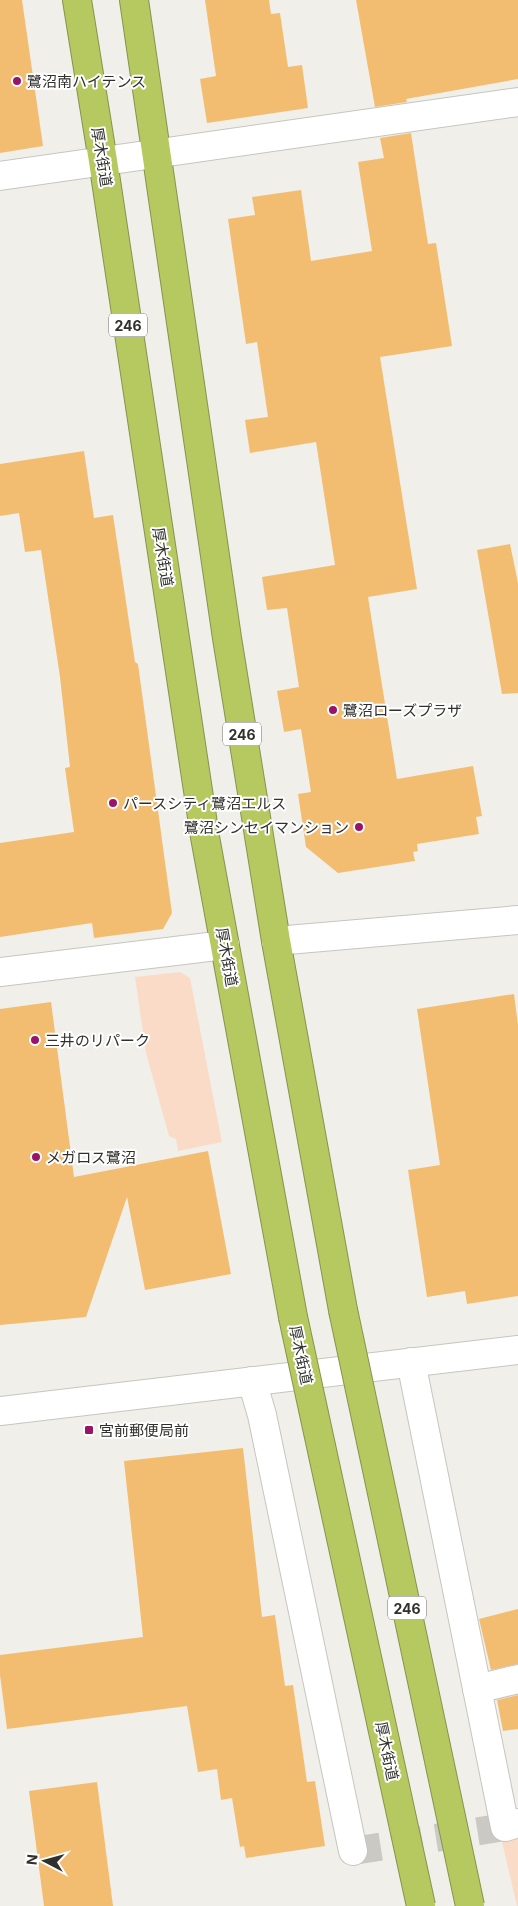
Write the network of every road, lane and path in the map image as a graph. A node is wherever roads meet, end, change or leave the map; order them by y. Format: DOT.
graph roads {
  1 [pos="77,0"];
  2 [pos="134,0"];
  3 [pos="518,102"];
  4 [pos="157,154"];
  5 [pos="103,161"];
  6 [pos="0,176"];
  7 [pos="518,920"];
  8 [pos="276,941"];
  9 [pos="225,945"];
  10 [pos="0,972"];
  11 [pos="518,1350"];
  12 [pos="411,1362"];
  13 [pos="252,1381"];
  14 [pos="0,1412"];
  15 [pos="518,1679"];
  16 [pos="477,1689"];
  17 [pos="518,1824"];
  18 [pos="353,1851"];
  19 [pos="421,1906"];
  20 [pos="470,1906"];
  1 -- 5 [label="highway, 厚木街道 / 246"];
  2 -- 4 [label="highway, 246"];
  3 -- 4 [label="street"];
  4 -- 5 [label="street"];
  4 -- 8 [label="highway, 246"];
  5 -- 6 [label="street"];
  5 -- 9 [label="highway, 厚木街道 / 246"];
  7 -- 8 [label="street"];
  8 -- 20 [label="highway, 246, bridge"];
  9 -- 10 [label="street"];
  9 -- 19 [label="highway, 厚木街道 / 246, bridge"];
  11 -- 12 [label="street"];
  12 -- 13 [label="street"];
  12 -- 16 [label="street"];
  13 -- 14 [label="street"];
  13 -- 18 [label="street"];
  15 -- 16 [label="street"];
  16 -- 17 [label="street"];
}
